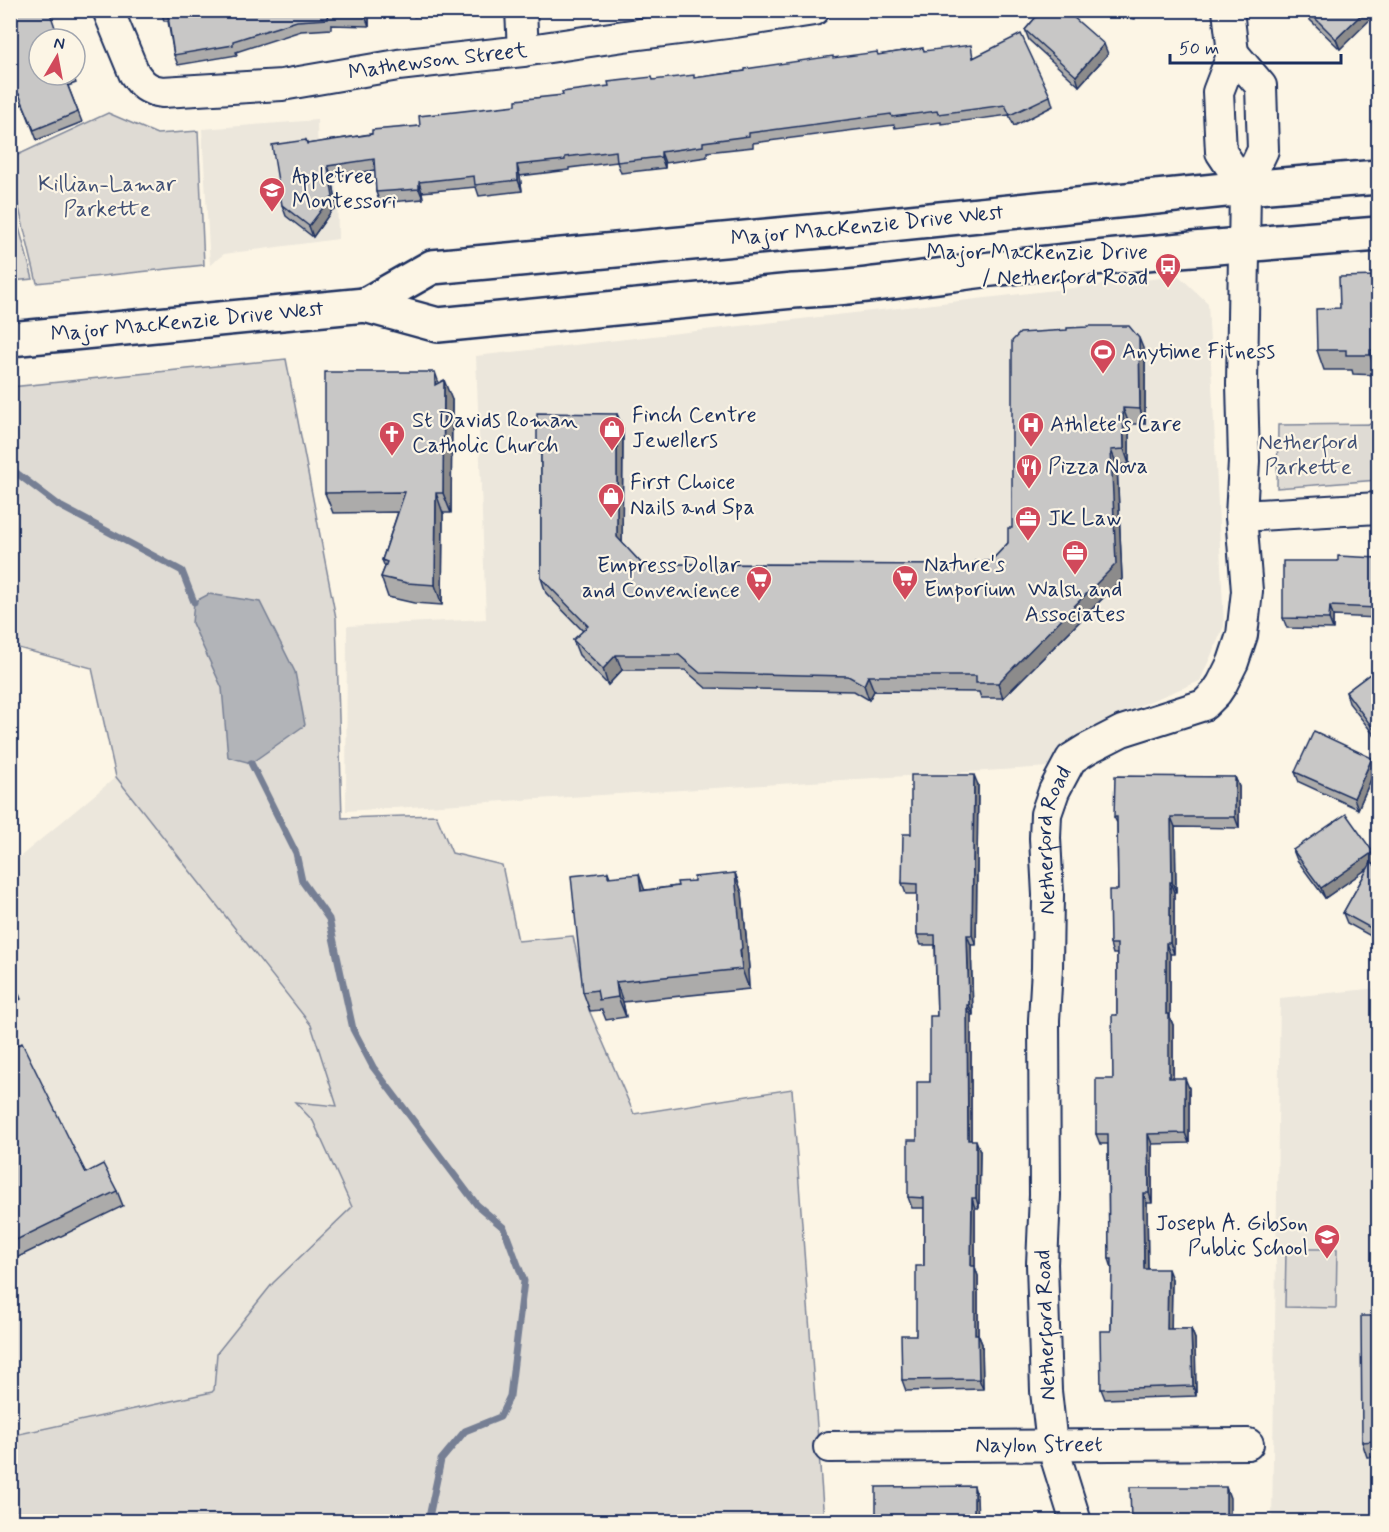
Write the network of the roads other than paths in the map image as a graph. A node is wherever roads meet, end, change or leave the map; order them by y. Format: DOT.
graph roads {
  1 [pos="108,10"];
  2 [pos="521,10"];
  3 [pos="814,10"];
  4 [pos="1228,10"];
  5 [pos="523,51"];
  6 [pos="1233,53"];
  7 [pos="1378,177"];
  8 [pos="1245,188"];
  9 [pos="1378,234"];
  10 [pos="1245,244"];
  11 [pos="365,305"];
  12 [pos="10,339"];
  13 [pos="1378,508"];
  14 [pos="1241,516"];
  15 [pos="1248,1444"];
  16 [pos="1052,1445"];
  17 [pos="828,1447"];
  18 [pos="1076,1521"];
  1 -- 5 [label="street, Mathewson Street"];
  2 -- 5 [label="street"];
  3 -- 5 [label="street, Mathewson Street"];
  4 -- 6 [label="street"];
  6 -- 8 [label="street"];
  6 -- 8 [label="street"];
  7 -- 8 [label="main road, Major MacKenzie Drive West"];
  8 -- 10 [label="street, Netherford Road"];
  8 -- 11 [label="main road, Major MacKenzie Drive West"];
  9 -- 10 [label="main road, Major MacKenzie Drive West"];
  10 -- 11 [label="main road, Major MacKenzie Drive West"];
  10 -- 14 [label="street, Netherford Road"];
  11 -- 12 [label="main road, Major MacKenzie Drive West"];
  13 -- 14 [label="street"];
  14 -- 16 [label="street, Netherford Road"];
  15 -- 16 [label="street, Naylon Street"];
  16 -- 17 [label="street, Naylon Street"];
  16 -- 18 [label="street, Netherford Road"];
}
